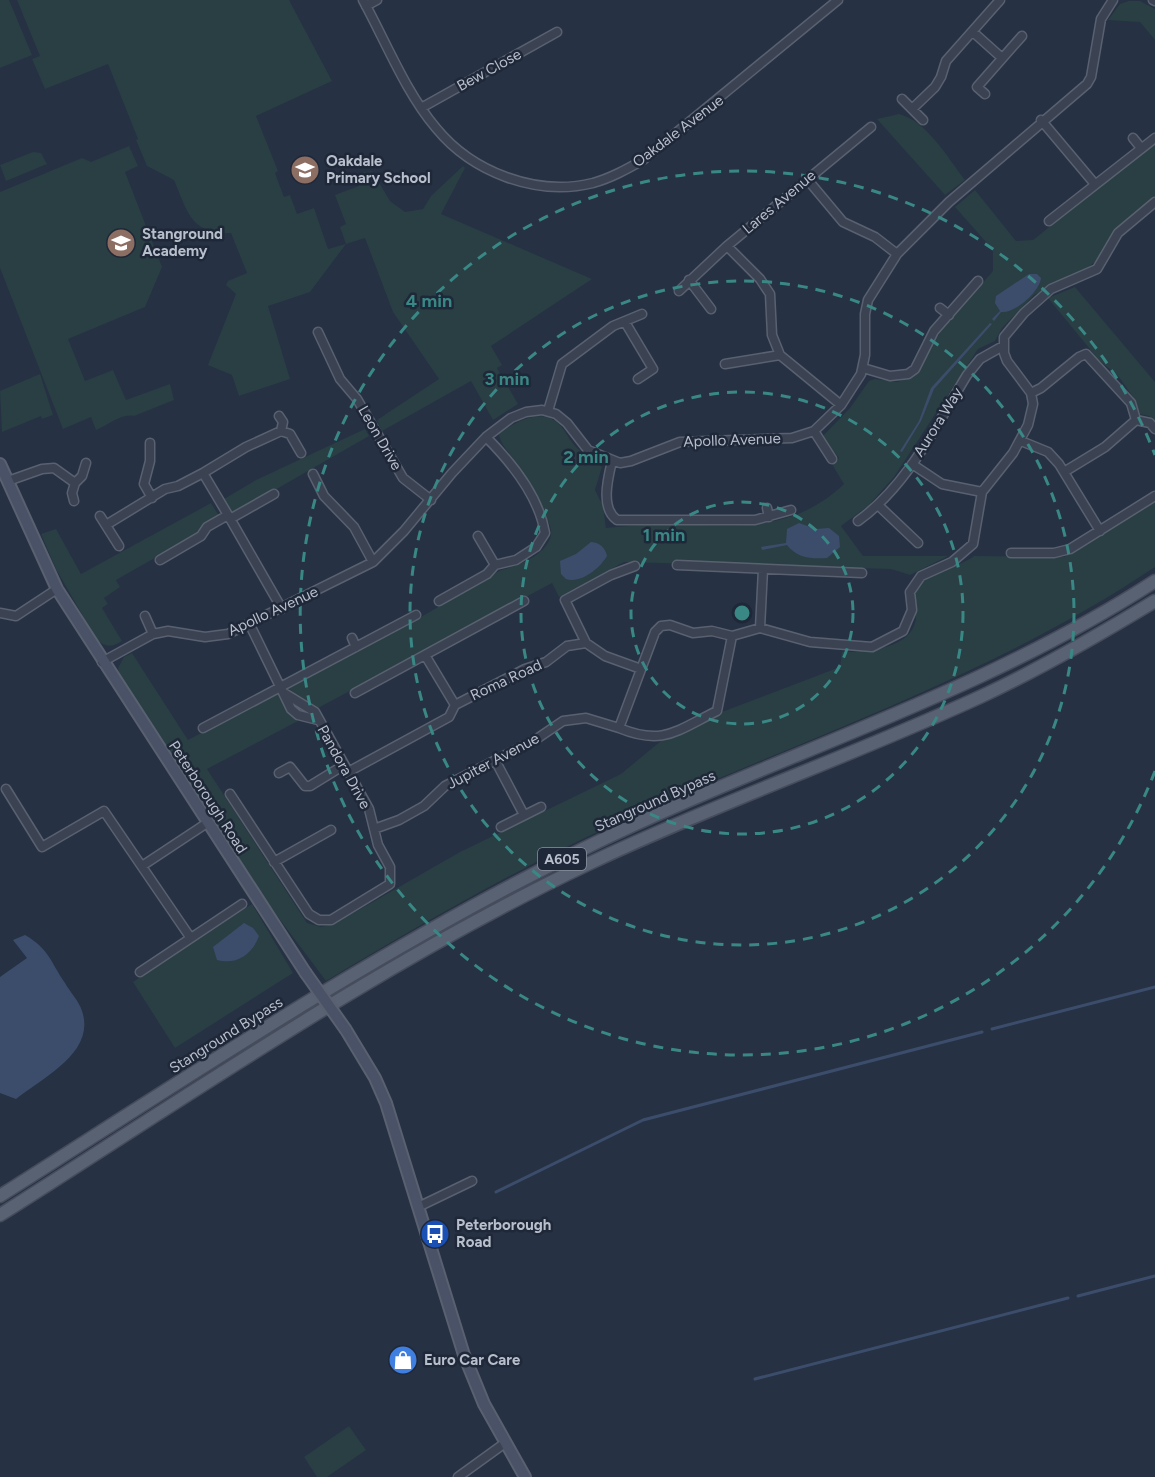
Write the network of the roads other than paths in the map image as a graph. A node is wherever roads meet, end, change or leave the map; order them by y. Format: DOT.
graph roads {
  1 [pos="377,0"];
  2 [pos="838,0"];
  3 [pos="1000,0"];
  4 [pos="1112,0"];
  5 [pos="365,3"];
  6 [pos="557,32"];
  7 [pos="973,32"];
  8 [pos="1022,36"];
  9 [pos="1002,58"];
  10 [pos="985,94"];
  11 [pos="902,99"];
  12 [pos="421,108"];
  13 [pos="912,109"];
  14 [pos="923,120"];
  15 [pos="1041,120"];
  16 [pos="871,127"];
  17 [pos="1133,138"];
  18 [pos="1155,138"];
  19 [pos="1140,148"];
  20 [pos="807,179"];
  21 [pos="1094,183"];
  22 [pos="1153,207"];
  23 [pos="1049,221"];
  24 [pos="727,246"];
  25 [pos="897,254"];
  26 [pos="689,280"];
  27 [pos="978,281"];
  28 [pos="679,291"];
  29 [pos="940,308"];
  30 [pos="711,309"];
  31 [pos="642,314"];
  32 [pos="949,315"];
  33 [pos="625,322"];
  34 [pos="318,332"];
  35 [pos="1003,346"];
  36 [pos="780,355"];
  37 [pos="725,363"];
  38 [pos="863,368"];
  39 [pos="638,380"];
  40 [pos="1031,393"];
  41 [pos="841,405"];
  42 [pos="548,411"];
  43 [pos="279,416"];
  44 [pos="1136,420"];
  45 [pos="1155,429"];
  46 [pos="281,431"];
  47 [pos="814,431"];
  48 [pos="486,437"];
  49 [pos="1021,441"];
  50 [pos="150,443"];
  51 [pos="301,453"];
  52 [pos="832,459"];
  53 [pos="612,461"];
  54 [pos="86,463"];
  55 [pos="0,464"];
  56 [pos="912,464"];
  57 [pos="1064,472"];
  58 [pos="203,473"];
  59 [pos="313,474"];
  60 [pos="8,481"];
  61 [pos="75,483"];
  62 [pos="982,492"];
  63 [pos="274,494"];
  64 [pos="1155,496"];
  65 [pos="152,498"];
  66 [pos="431,500"];
  67 [pos="74,501"];
  68 [pos="879,506"];
  69 [pos="791,510"];
  70 [pos="100,516"];
  71 [pos="229,517"];
  72 [pos="858,521"];
  73 [pos="106,525"];
  74 [pos="1100,531"];
  75 [pos="478,536"];
  76 [pos="918,543"];
  77 [pos="118,546"];
  78 [pos="1011,553"];
  79 [pos="160,560"];
  80 [pos="373,562"];
  81 [pos="495,565"];
  82 [pos="676,565"];
  83 [pos="635,566"];
  84 [pos="763,569"];
  85 [pos="862,573"];
  86 [pos="1155,582"];
  87 [pos="57,589"];
  88 [pos="439,601"];
  89 [pos="524,601"];
  90 [pos="1155,601"];
  91 [pos="282,609"];
  92 [pos="0,613"];
  93 [pos="416,615"];
  94 [pos="145,616"];
  95 [pos="250,625"];
  96 [pos="760,628"];
  97 [pos="153,633"];
  98 [pos="732,636"];
  99 [pos="586,643"];
  100 [pos="425,655"];
  101 [pos="102,662"];
  102 [pos="641,669"];
  103 [pos="283,690"];
  104 [pos="355,693"];
  105 [pos="454,705"];
  106 [pos="203,728"];
  107 [pos="619,728"];
  108 [pos="495,760"];
  109 [pos="346,768"];
  110 [pos="279,773"];
  111 [pos="6,789"];
  112 [pos="230,794"];
  113 [pos="541,807"];
  114 [pos="524,814"];
  115 [pos="207,823"];
  116 [pos="501,827"];
  117 [pos="374,829"];
  118 [pos="331,830"];
  119 [pos="274,861"];
  120 [pos="142,866"];
  121 [pos="242,904"];
  122 [pos="190,937"];
  123 [pos="140,972"];
  124 [pos="472,1181"];
  125 [pos="0,1196"];
  126 [pos="418,1207"];
  127 [pos="0,1215"];
  128 [pos="505,1443"];
  129 [pos="459,1477"];
  130 [pos="525,1477"];
  1 -- 5 [label="street"];
  2 -- 12 [label="street, Oakdale Avenue"];
  3 -- 7 [label="street"];
  4 -- 15 [label="street, Apollo Avenue"];
  5 -- 12 [label="street, Oakdale Avenue"];
  6 -- 12 [label="street, Bew Close"];
  7 -- 9 [label="street"];
  7 -- 13 [label="street"];
  8 -- 9 [label="street"];
  9 -- 10 [label="street"];
  11 -- 13 [label="street"];
  13 -- 14 [label="street"];
  15 -- 21 [label="street"];
  15 -- 25 [label="street, Apollo Avenue"];
  16 -- 20 [label="street, Lares Avenue"];
  17 -- 19 [label="street"];
  18 -- 19 [label="street"];
  19 -- 21 [label="street"];
  20 -- 24 [label="street, Lares Avenue"];
  20 -- 25 [label="street"];
  21 -- 23 [label="street"];
  22 -- 35 [label="street"];
  24 -- 26 [label="street, Lares Avenue"];
  24 -- 36 [label="street"];
  25 -- 38 [label="street, Apollo Avenue"];
  26 -- 28 [label="street, Lares Avenue"];
  26 -- 30 [label="street"];
  27 -- 32 [label="street"];
  29 -- 32 [label="street"];
  31 -- 33 [label="street"];
  32 -- 38 [label="street"];
  33 -- 39 [label="street"];
  33 -- 42 [label="street"];
  34 -- 66 [label="street, Leon Drive"];
  35 -- 40 [label="street"];
  35 -- 56 [label="street, Aurora Way"];
  36 -- 37 [label="street"];
  36 -- 41 [label="street"];
  38 -- 41 [label="street, Apollo Avenue"];
  40 -- 44 [label="street"];
  40 -- 49 [label="street"];
  41 -- 47 [label="street, Apollo Avenue"];
  42 -- 48 [label="street, Apollo Avenue"];
  42 -- 53 [label="street"];
  43 -- 46 [label="street"];
  44 -- 45 [label="street"];
  44 -- 57 [label="street"];
  46 -- 51 [label="street"];
  46 -- 58 [label="street"];
  47 -- 52 [label="street"];
  47 -- 53 [label="street, Apollo Avenue"];
  48 -- 66 [label="street, Apollo Avenue"];
  48 -- 81 [label="street"];
  49 -- 57 [label="street"];
  49 -- 62 [label="street"];
  50 -- 65 [label="street"];
  53 -- 69 [label="street"];
  54 -- 61 [label="street"];
  55 -- 60 [label="main road, Peterborough Road"];
  56 -- 62 [label="street"];
  56 -- 68 [label="street, Aurora Way"];
  57 -- 74 [label="street"];
  58 -- 65 [label="street"];
  58 -- 71 [label="street"];
  59 -- 80 [label="street"];
  60 -- 61 [label="street"];
  60 -- 87 [label="main road, Peterborough Road"];
  61 -- 67 [label="street"];
  62 -- 96 [label="street"];
  63 -- 71 [label="street"];
  64 -- 74 [label="street"];
  65 -- 73 [label="street"];
  66 -- 80 [label="street, Apollo Avenue"];
  68 -- 72 [label="street, Aurora Way"];
  68 -- 76 [label="street"];
  70 -- 73 [label="street"];
  71 -- 79 [label="street"];
  71 -- 91 [label="street"];
  73 -- 77 [label="street"];
  74 -- 78 [label="street"];
  75 -- 81 [label="street"];
  80 -- 91 [label="street, Apollo Avenue"];
  81 -- 88 [label="street"];
  82 -- 84 [label="street"];
  83 -- 99 [label="street"];
  84 -- 85 [label="street"];
  84 -- 96 [label="street"];
  86 -- 125 [label="main road, Stanground Bypass / A605"];
  87 -- 92 [label="street"];
  87 -- 101 [label="main road, Peterborough Road"];
  89 -- 100 [label="street"];
  90 -- 127 [label="main road, Stanground Bypass / A605"];
  91 -- 95 [label="street, Apollo Avenue"];
  93 -- 103 [label="street"];
  94 -- 97 [label="street"];
  95 -- 97 [label="street, Apollo Avenue"];
  95 -- 103 [label="street"];
  96 -- 98 [label="street"];
  97 -- 101 [label="street"];
  98 -- 102 [label="street"];
  98 -- 107 [label="street, Jupiter Avenue"];
  99 -- 102 [label="street"];
  99 -- 105 [label="street, Roma Road"];
  100 -- 104 [label="street"];
  100 -- 105 [label="street"];
  101 -- 115 [label="main road, Peterborough Road"];
  102 -- 107 [label="street"];
  103 -- 106 [label="street"];
  103 -- 109 [label="street, Pandora Drive"];
  105 -- 109 [label="street, Roma Road"];
  107 -- 108 [label="street, Jupiter Avenue"];
  108 -- 114 [label="street"];
  108 -- 117 [label="street, Jupiter Avenue"];
  109 -- 110 [label="street, Roma Road"];
  109 -- 117 [label="street, Pandora Drive"];
  111 -- 120 [label="street"];
  112 -- 119 [label="street, Pandora Drive"];
  113 -- 114 [label="street"];
  114 -- 116 [label="street"];
  115 -- 120 [label="street"];
  115 -- 126 [label="main road, Peterborough Road, bridge"];
  117 -- 119 [label="street, Pandora Drive"];
  118 -- 119 [label="street"];
  120 -- 122 [label="street"];
  121 -- 122 [label="street"];
  122 -- 123 [label="street"];
  124 -- 126 [label="street"];
  126 -- 128 [label="main road, Peterborough Road"];
  128 -- 129 [label="street"];
  128 -- 130 [label="main road, Peterborough Road"];
}
